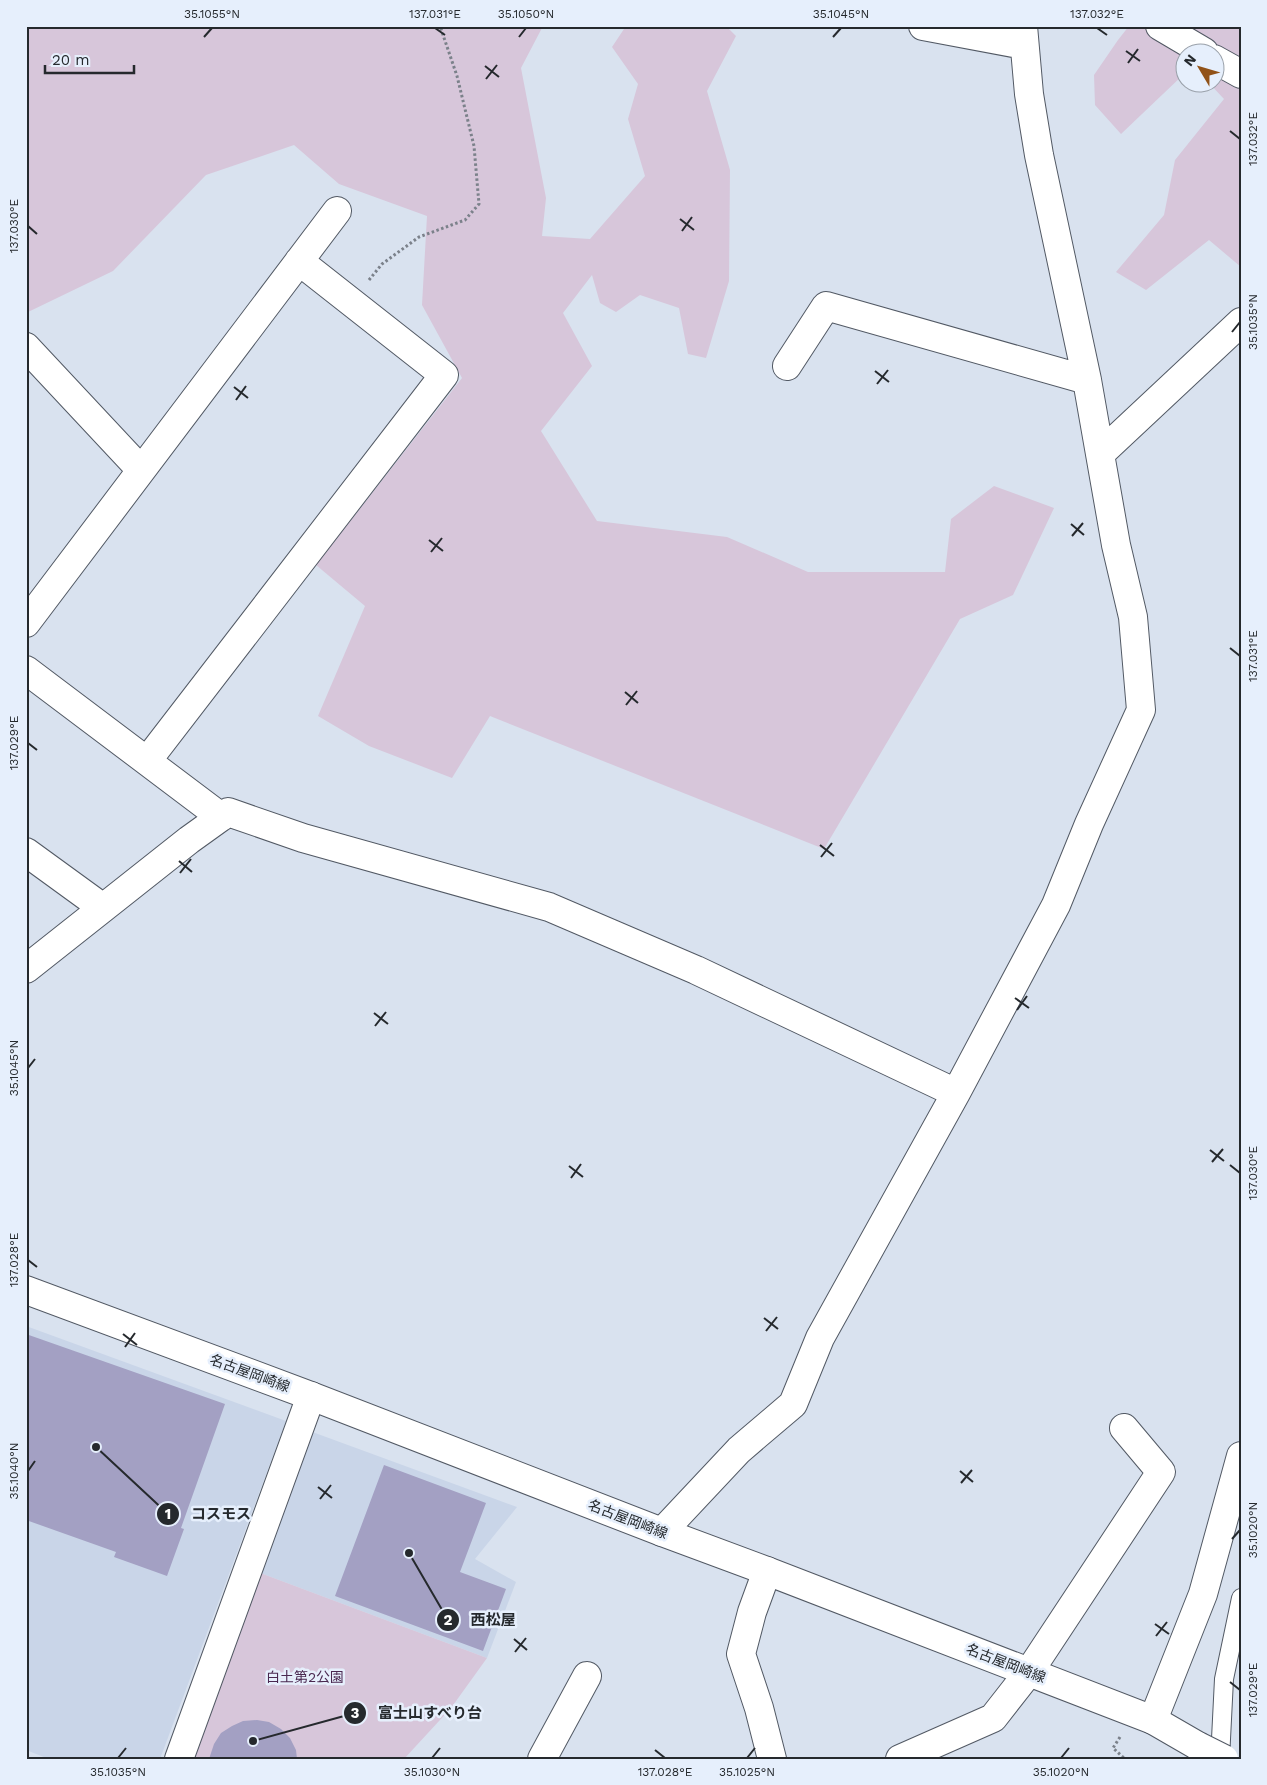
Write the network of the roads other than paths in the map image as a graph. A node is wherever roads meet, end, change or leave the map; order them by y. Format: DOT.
graph roads {
  1 [pos="923,26"];
  2 [pos="1160,26"];
  3 [pos="1024,36"];
  4 [pos="1187,42"];
  5 [pos="1224,65"];
  6 [pos="1241,74"];
  7 [pos="337,211"];
  8 [pos="300,261"];
  9 [pos="1241,322"];
  10 [pos="26,347"];
  11 [pos="787,366"];
  12 [pos="1087,380"];
  13 [pos="1100,454"];
  14 [pos="141,470"];
  15 [pos="26,623"];
  16 [pos="26,670"];
  17 [pos="147,761"];
  18 [pos="221,818"];
  19 [pos="26,852"];
  20 [pos="103,908"];
  21 [pos="26,969"];
  22 [pos="956,1093"];
  23 [pos="26,1290"];
  24 [pos="311,1396"];
  25 [pos="1124,1428"];
  26 [pos="1241,1456"];
  27 [pos="662,1532"];
  28 [pos="768,1571"];
  29 [pos="1241,1598"];
  30 [pos="1029,1672"];
  31 [pos="588,1676"];
  32 [pos="1153,1720"];
  33 [pos="1209,1752"];
  34 [pos="179,1759"];
  35 [pos="542,1759"];
  36 [pos="772,1759"];
  37 [pos="900,1759"];
  38 [pos="1224,1759"];
  1 -- 3 [label="street"];
  2 -- 4 [label="street"];
  3 -- 12 [label="street"];
  5 -- 6 [label="street"];
  7 -- 8 [label="street"];
  8 -- 14 [label="street"];
  8 -- 17 [label="street"];
  9 -- 13 [label="street"];
  10 -- 14 [label="street"];
  11 -- 12 [label="street"];
  12 -- 13 [label="street"];
  13 -- 22 [label="street"];
  14 -- 15 [label="street"];
  16 -- 17 [label="street"];
  17 -- 18 [label="street"];
  18 -- 20 [label="street"];
  18 -- 22 [label="street"];
  19 -- 20 [label="street"];
  20 -- 21 [label="street"];
  22 -- 27 [label="street"];
  23 -- 24 [label="street, 名古屋岡崎線"];
  24 -- 27 [label="street, 名古屋岡崎線"];
  24 -- 34 [label="street"];
  25 -- 30 [label="street"];
  26 -- 32 [label="street"];
  27 -- 28 [label="street, 名古屋岡崎線"];
  28 -- 30 [label="street, 名古屋岡崎線"];
  28 -- 36 [label="street"];
  29 -- 33 [label="lane"];
  30 -- 32 [label="street, 名古屋岡崎線"];
  30 -- 37 [label="street"];
  31 -- 35 [label="street"];
  32 -- 33 [label="street, 名古屋岡崎線"];
  33 -- 38 [label="street, 名古屋岡崎線, bridge"];
}
